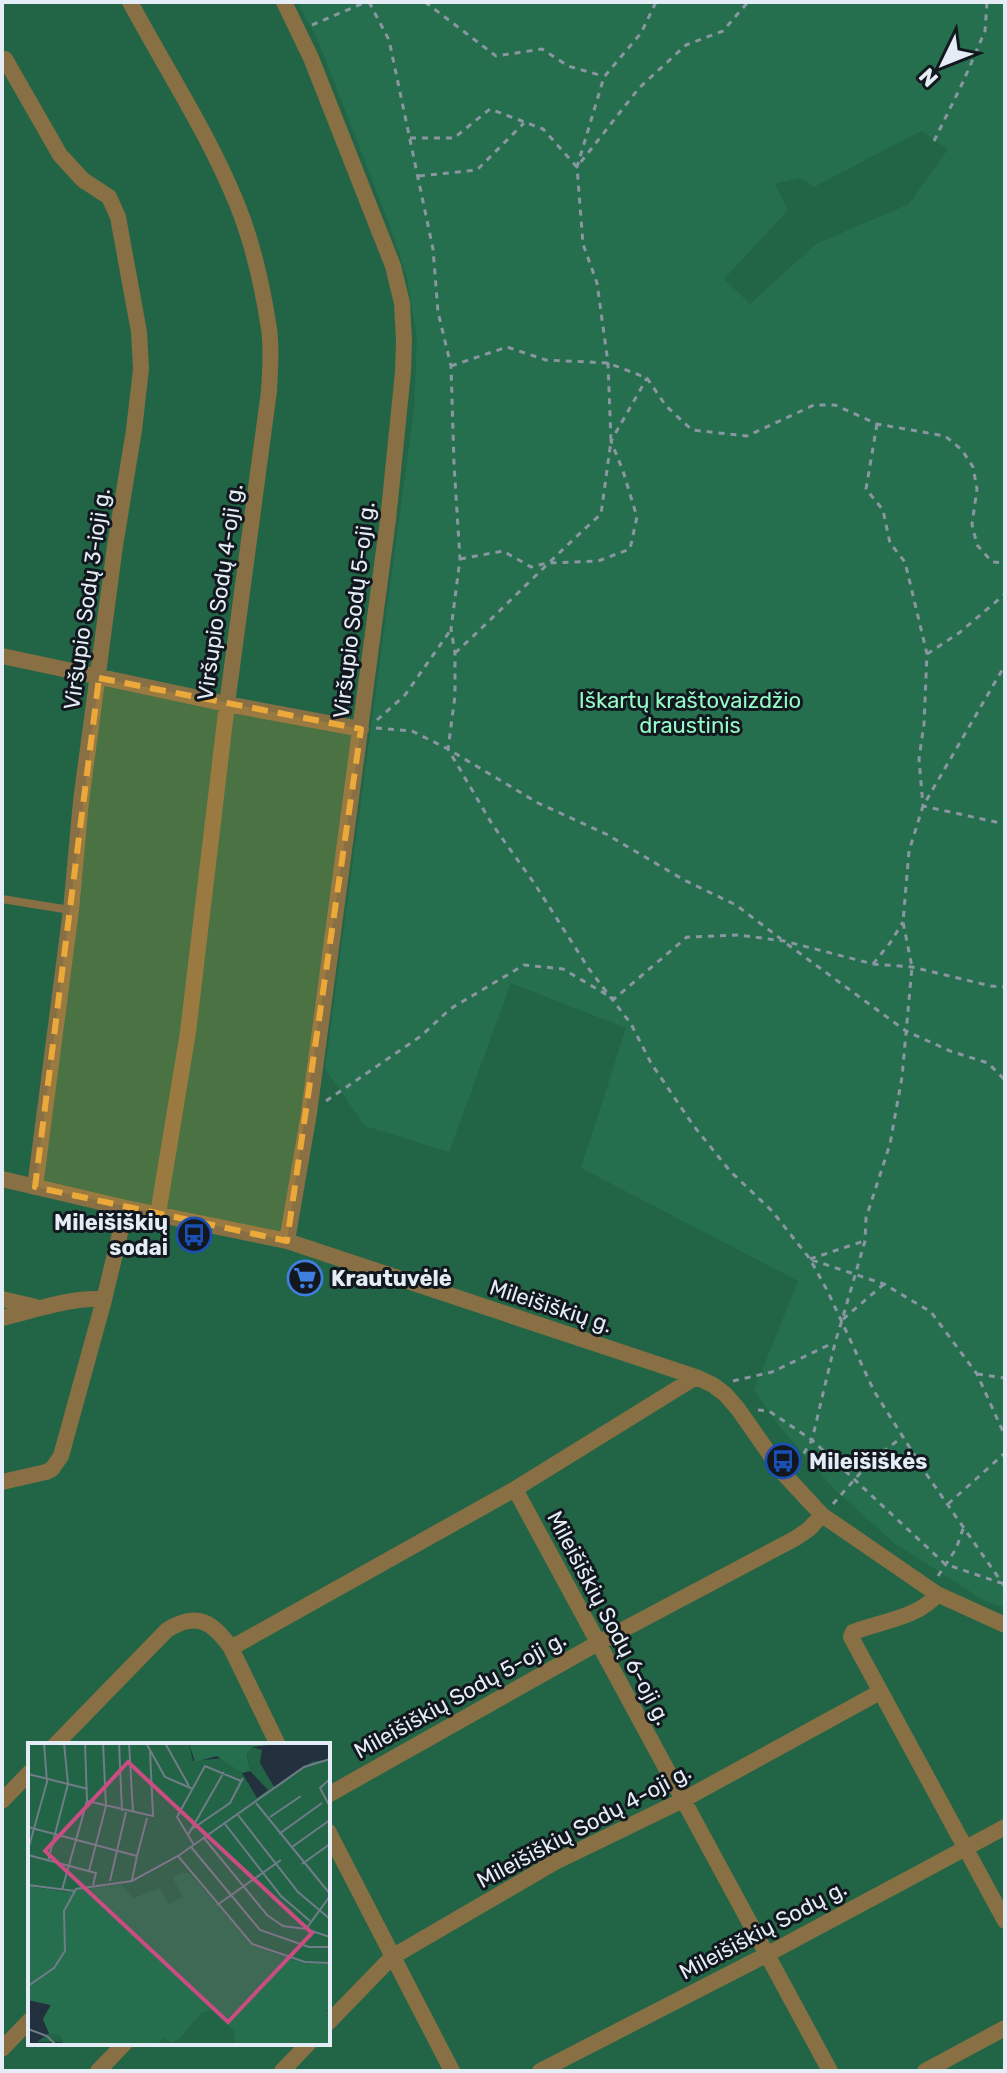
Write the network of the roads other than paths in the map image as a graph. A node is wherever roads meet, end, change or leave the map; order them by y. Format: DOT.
graph roads {
  1 [pos="130,2"];
  2 [pos="284,2"];
  3 [pos="3,56"];
  4 [pos="2,656"];
  5 [pos="99,678"];
  6 [pos="227,704"];
  7 [pos="361,729"];
  8 [pos="2,899"];
  9 [pos="71,910"];
  10 [pos="2,1179"];
  11 [pos="35,1187"];
  12 [pos="126,1208"];
  13 [pos="158,1214"];
  14 [pos="287,1241"];
  15 [pos="2,1299"];
  16 [pos="104,1300"];
  17 [pos="42,1308"];
  18 [pos="2,1318"];
  19 [pos="696,1377"];
  20 [pos="2,1482"];
  21 [pos="515,1489"];
  22 [pos="822,1515"];
  23 [pos="934,1591"];
  24 [pos="1005,1625"];
  25 [pos="598,1643"];
  26 [pos="231,1648"];
  27 [pos="880,1692"];
  28 [pos="57,1743"];
  29 [pos="277,1743"];
  30 [pos="28,1774"];
  31 [pos="330,1794"];
  32 [pos="683,1800"];
  33 [pos="2,1801"];
  34 [pos="1005,1827"];
  35 [pos="330,1836"];
  36 [pos="967,1847"];
  37 [pos="1005,1921"];
  38 [pos="766,1955"];
  39 [pos="392,1957"];
  40 [pos="330,2021"];
  41 [pos="28,2022"];
  42 [pos="1005,2028"];
  43 [pos="123,2045"];
  44 [pos="307,2045"];
  45 [pos="2,2049"];
  46 [pos="98,2071"];
  47 [pos="282,2071"];
  48 [pos="452,2071"];
  49 [pos="540,2071"];
  50 [pos="830,2071"];
  51 [pos="925,2071"];
  1 -- 6 [label="street, Viršupio Sodų 4-oji g."];
  2 -- 7 [label="street, Viršupio Sodų 5-oji g."];
  3 -- 5 [label="street, Viršupio Sodų 3-ioji g."];
  4 -- 5 [label="street"];
  5 -- 6 [label="street"];
  5 -- 9 [label="street, Viršupio Sodų 3-ioji g."];
  6 -- 7 [label="street"];
  6 -- 13 [label="street, Viršupio Sodų 4-oji g."];
  7 -- 14 [label="street, Viršupio Sodų 5-oji g."];
  8 -- 9 [label="lane"];
  9 -- 11 [label="street, Viršupio Sodų 3-ioji g."];
  10 -- 11 [label="street, Mileišiškių g."];
  11 -- 12 [label="street, Mileišiškių g."];
  12 -- 13 [label="street, Mileišiškių g."];
  12 -- 16 [label="street"];
  13 -- 14 [label="street, Mileišiškių g."];
  14 -- 19 [label="street, Mileišiškių g."];
  15 -- 17 [label="street"];
  16 -- 17 [label="street"];
  16 -- 20 [label="street"];
  17 -- 18 [label="street"];
  19 -- 21 [label="street"];
  19 -- 22 [label="street, Mileišiškių g."];
  21 -- 25 [label="street, Mileišiškių Sodų 6-oji g."];
  21 -- 26 [label="street"];
  22 -- 23 [label="street, Mileišiškių g."];
  22 -- 25 [label="street, Mileišiškių Sodų 5-oji g."];
  23 -- 24 [label="street, Mileišiškių g."];
  23 -- 27 [label="street"];
  25 -- 31 [label="street, Mileišiškių Sodų 5-oji g."];
  25 -- 32 [label="street, Mileišiškių Sodų 6-oji g."];
  26 -- 28 [label="street"];
  26 -- 29 [label="street"];
  27 -- 32 [label="street, Mileišiškių Sodų 4-oji g."];
  27 -- 36 [label="street"];
  30 -- 33 [label="street"];
  32 -- 38 [label="street, Mileišiškių Sodų 6-oji g."];
  32 -- 39 [label="street, Mileišiškių Sodų 4-oji g."];
  34 -- 36 [label="street, Mileišiškių Sodų g."];
  35 -- 39 [label="street"];
  36 -- 37 [label="street"];
  36 -- 38 [label="street, Mileišiškių Sodų g."];
  38 -- 49 [label="street, Mileišiškių Sodų g."];
  38 -- 50 [label="street, Mileišiškių Sodų 6-oji g."];
  39 -- 40 [label="street, Mileišiškių Sodų 4-oji g."];
  39 -- 48 [label="street"];
  41 -- 45 [label="street"];
  42 -- 51 [label="street"];
  43 -- 46 [label="street"];
  44 -- 47 [label="street"];
}
